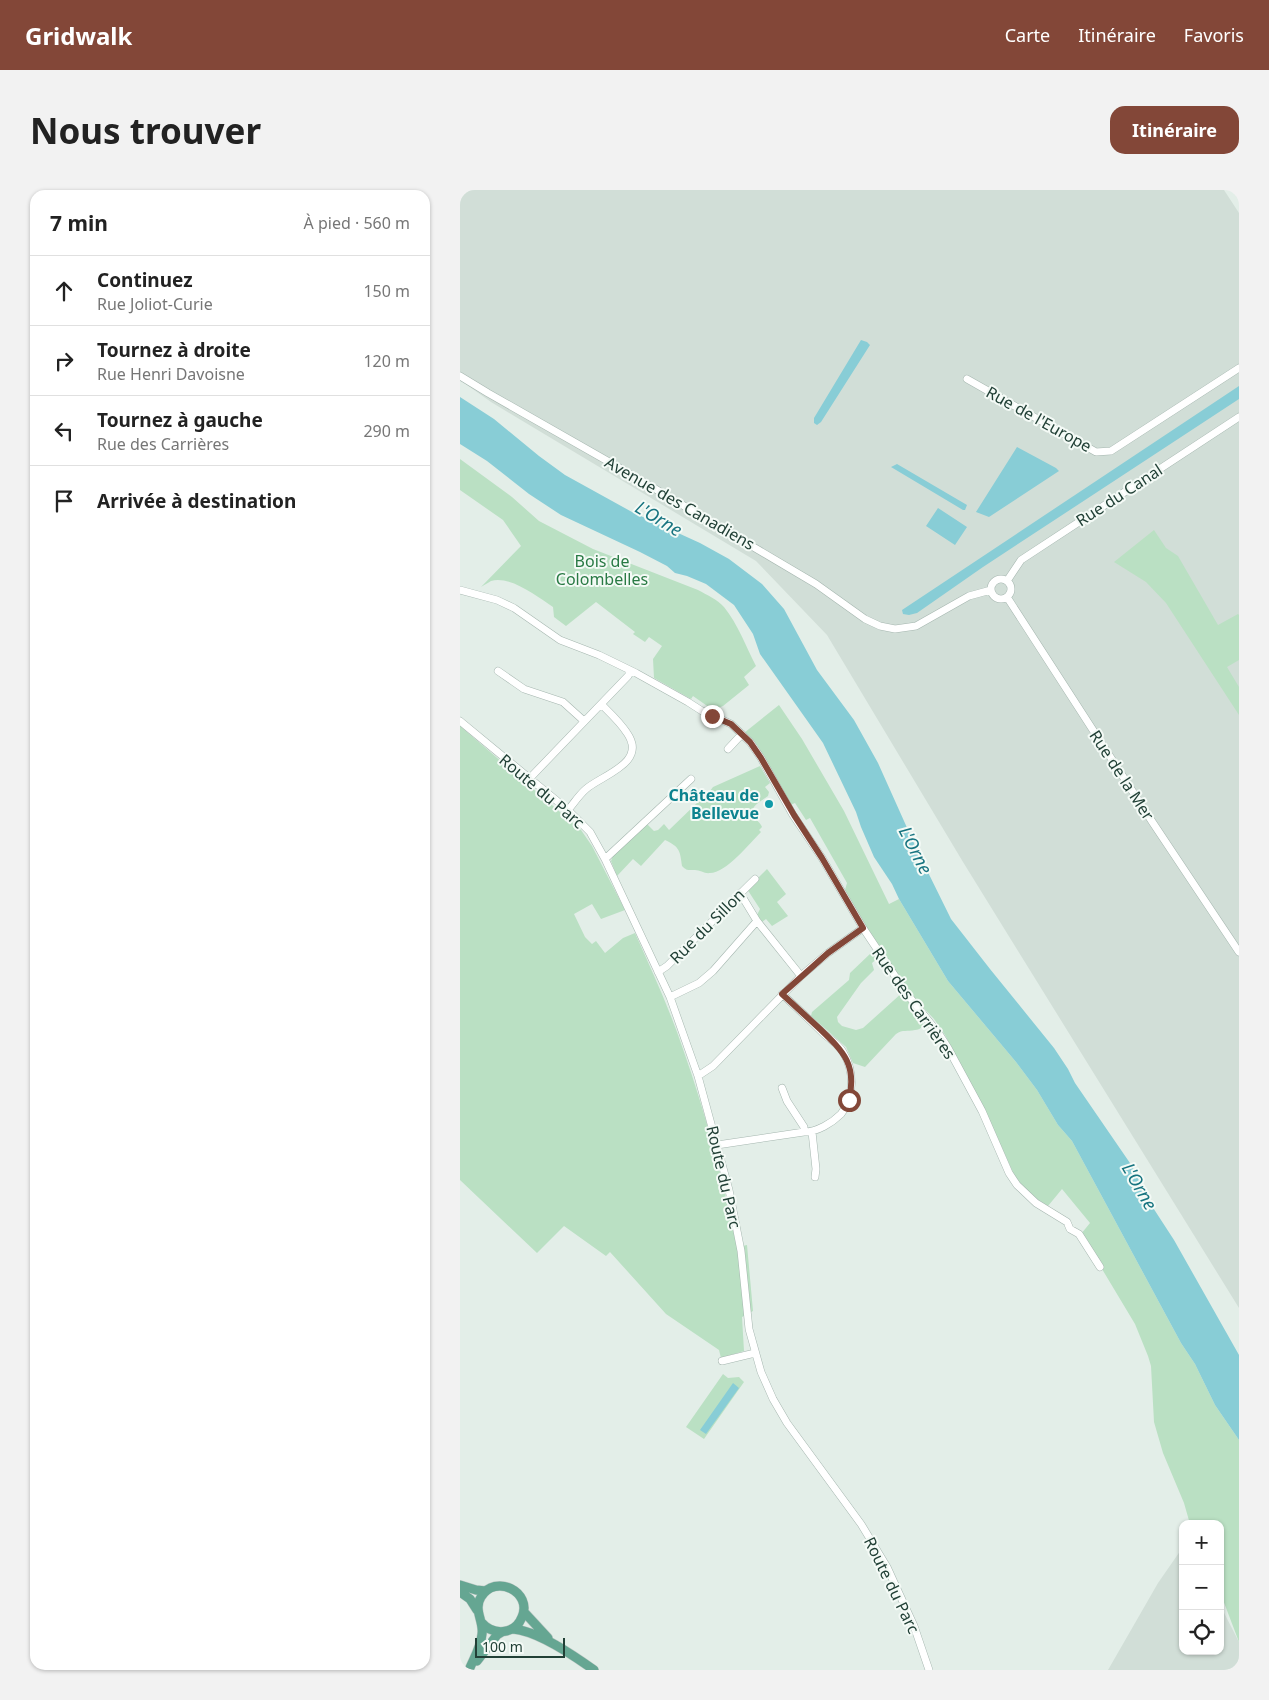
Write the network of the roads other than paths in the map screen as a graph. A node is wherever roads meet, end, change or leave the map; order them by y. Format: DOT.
graph roads {
  1 [pos="1239,368"];
  2 [pos="460,376"];
  3 [pos="967,379"];
  4 [pos="1239,417"];
  5 [pos="1007,581"];
  6 [pos="460,590"];
  7 [pos="992,590"];
  8 [pos="1007,597"];
  9 [pos="498,671"];
  10 [pos="631,671"];
  11 [pos="601,704"];
  12 [pos="460,721"];
  13 [pos="584,721"];
  14 [pos="742,734"];
  15 [pos="728,749"];
  16 [pos="529,779"];
  17 [pos="690,779"];
  18 [pos="568,810"];
  19 [pos="605,859"];
  20 [pos="755,879"];
  21 [pos="740,893"];
  22 [pos="757,921"];
  23 [pos="863,928"];
  24 [pos="1239,952"];
  25 [pos="658,972"];
  26 [pos="801,976"];
  27 [pos="782,994"];
  28 [pos="670,997"];
  29 [pos="698,1076"];
  30 [pos="782,1088"];
  31 [pos="808,1132"];
  32 [pos="717,1145"];
  33 [pos="815,1177"];
  34 [pos="1100,1267"];
  35 [pos="754,1353"];
  36 [pos="722,1361"];
  37 [pos="460,1585"];
  38 [pos="486,1591"];
  39 [pos="460,1592"];
  40 [pos="477,1610"];
  41 [pos="524,1612"];
  42 [pos="481,1622"];
  43 [pos="513,1629"];
  44 [pos="502,1632"];
  45 [pos="557,1647"];
  46 [pos="470,1670"];
  47 [pos="594,1670"];
  48 [pos="928,1670"];
  1 -- 3 [label="street, Rue de l'Europe"];
  2 -- 7 [label="street, Avenue des Canadiens"];
  4 -- 5 [label="street, Rue du Canal"];
  5 -- 7 [label="street"];
  5 -- 8 [label="street"];
  6 -- 10 [label="street, Rue des Carrières"];
  7 -- 8 [label="street"];
  8 -- 24 [label="street, Rue de la Mer"];
  9 -- 13 [label="street"];
  10 -- 11 [label="street"];
  10 -- 14 [label="street, Rue des Carrières"];
  11 -- 13 [label="street"];
  11 -- 18 [label="street"];
  12 -- 16 [label="street, Route du Parc"];
  13 -- 16 [label="street"];
  14 -- 15 [label="street"];
  14 -- 23 [label="street, Rue des Carrières"];
  16 -- 18 [label="street, Route du Parc"];
  17 -- 19 [label="street"];
  18 -- 19 [label="street, Route du Parc"];
  19 -- 25 [label="street, Route du Parc"];
  20 -- 21 [label="street, Rue du Sillon"];
  21 -- 22 [label="street"];
  21 -- 25 [label="street, Rue du Sillon"];
  22 -- 26 [label="street"];
  22 -- 28 [label="street"];
  23 -- 26 [label="street"];
  23 -- 34 [label="street, Rue des Carrières"];
  25 -- 28 [label="street, Route du Parc"];
  26 -- 27 [label="street"];
  27 -- 29 [label="street"];
  27 -- 31 [label="street"];
  28 -- 29 [label="street, Route du Parc"];
  29 -- 32 [label="street, Route du Parc"];
  30 -- 31 [label="street"];
  31 -- 32 [label="street"];
  31 -- 33 [label="street"];
  32 -- 35 [label="street, Route du Parc"];
  35 -- 36 [label="street"];
  35 -- 48 [label="street, Route du Parc"];
  37 -- 38 [label="main road"];
  38 -- 40 [label="main road"];
  38 -- 41 [label="main road"];
  39 -- 40 [label="main road"];
  40 -- 42 [label="main road"];
  41 -- 43 [label="main road"];
  41 -- 45 [label="main road"];
  42 -- 44 [label="main road"];
  42 -- 46 [label="main road"];
  43 -- 44 [label="main road"];
  43 -- 45 [label="main road"];
  44 -- 46 [label="main road"];
  45 -- 47 [label="main road"];
}
